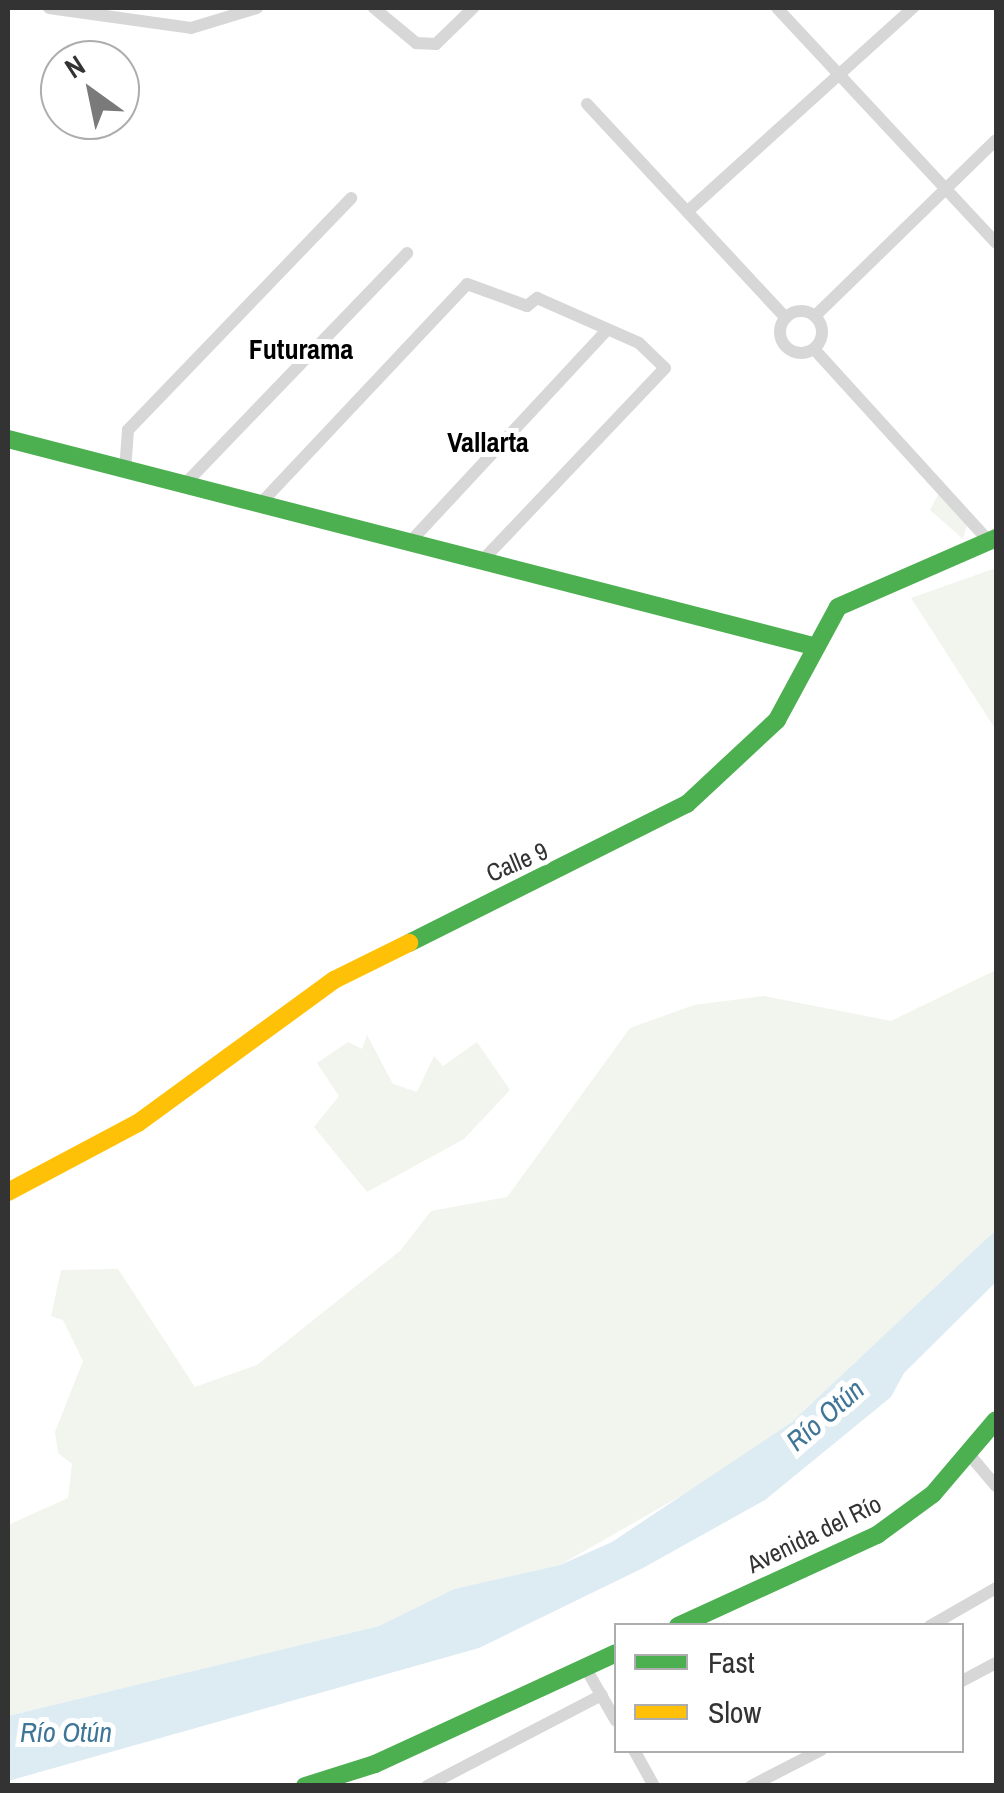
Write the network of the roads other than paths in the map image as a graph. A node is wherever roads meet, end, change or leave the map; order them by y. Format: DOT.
graph roads {
  1 [pos="49,8"];
  2 [pos="256,8"];
  3 [pos="374,8"];
  4 [pos="473,8"];
  5 [pos="777,8"];
  6 [pos="913,8"];
  7 [pos="840,75"];
  8 [pos="587,104"];
  9 [pos="996,140"];
  10 [pos="950,184"];
  11 [pos="350,198"];
  12 [pos="688,211"];
  13 [pos="996,242"];
  14 [pos="406,253"];
  15 [pos="814,316"];
  16 [pos="786,318"];
  17 [pos="604,333"];
  18 [pos="814,349"];
  19 [pos="8,439"];
  20 [pos="125,471"];
  21 [pos="184,485"];
  22 [pos="260,504"];
  23 [pos="992,540"];
  24 [pos="410,542"];
  25 [pos="482,561"];
  26 [pos="812,646"];
  27 [pos="8,1192"];
  28 [pos="996,1420"];
  29 [pos="968,1453"];
  30 [pos="996,1486"];
  31 [pos="996,1588"];
  32 [pos="685,1623"];
  33 [pos="935,1623"];
  34 [pos="614,1654"];
  35 [pos="996,1663"];
  36 [pos="585,1667"];
  37 [pos="964,1680"];
  38 [pos="602,1695"];
  39 [pos="614,1716"];
  40 [pos="636,1753"];
  41 [pos="815,1753"];
  42 [pos="304,1786"];
  43 [pos="427,1786"];
  44 [pos="654,1786"];
  45 [pos="751,1786"];
  1 -- 2 [label="street"];
  3 -- 4 [label="street"];
  5 -- 7 [label="street"];
  6 -- 7 [label="street"];
  7 -- 10 [label="street"];
  7 -- 12 [label="street"];
  8 -- 12 [label="street"];
  9 -- 10 [label="street"];
  10 -- 13 [label="street"];
  10 -- 15 [label="street"];
  11 -- 20 [label="street"];
  12 -- 16 [label="street"];
  14 -- 21 [label="street"];
  15 -- 16 [label="street"];
  15 -- 18 [label="street"];
  16 -- 18 [label="street"];
  17 -- 22 [label="street"];
  17 -- 24 [label="street"];
  17 -- 25 [label="street"];
  18 -- 23 [label="street"];
  19 -- 20 [label="main road"];
  20 -- 21 [label="main road"];
  21 -- 22 [label="main road"];
  22 -- 24 [label="main road"];
  23 -- 26 [label="main road, Calle 9"];
  24 -- 25 [label="main road"];
  25 -- 26 [label="main road"];
  26 -- 27 [label="main road, Calle 9"];
  28 -- 29 [label="main road, Avenida del Río"];
  29 -- 30 [label="street"];
  29 -- 32 [label="main road, Avenida del Río"];
  31 -- 33 [label="street"];
  34 -- 36 [label="main road"];
  35 -- 37 [label="street"];
  36 -- 38 [label="street"];
  36 -- 42 [label="main road"];
  38 -- 39 [label="street"];
  38 -- 43 [label="street"];
  40 -- 44 [label="street"];
  41 -- 45 [label="street"];
}
